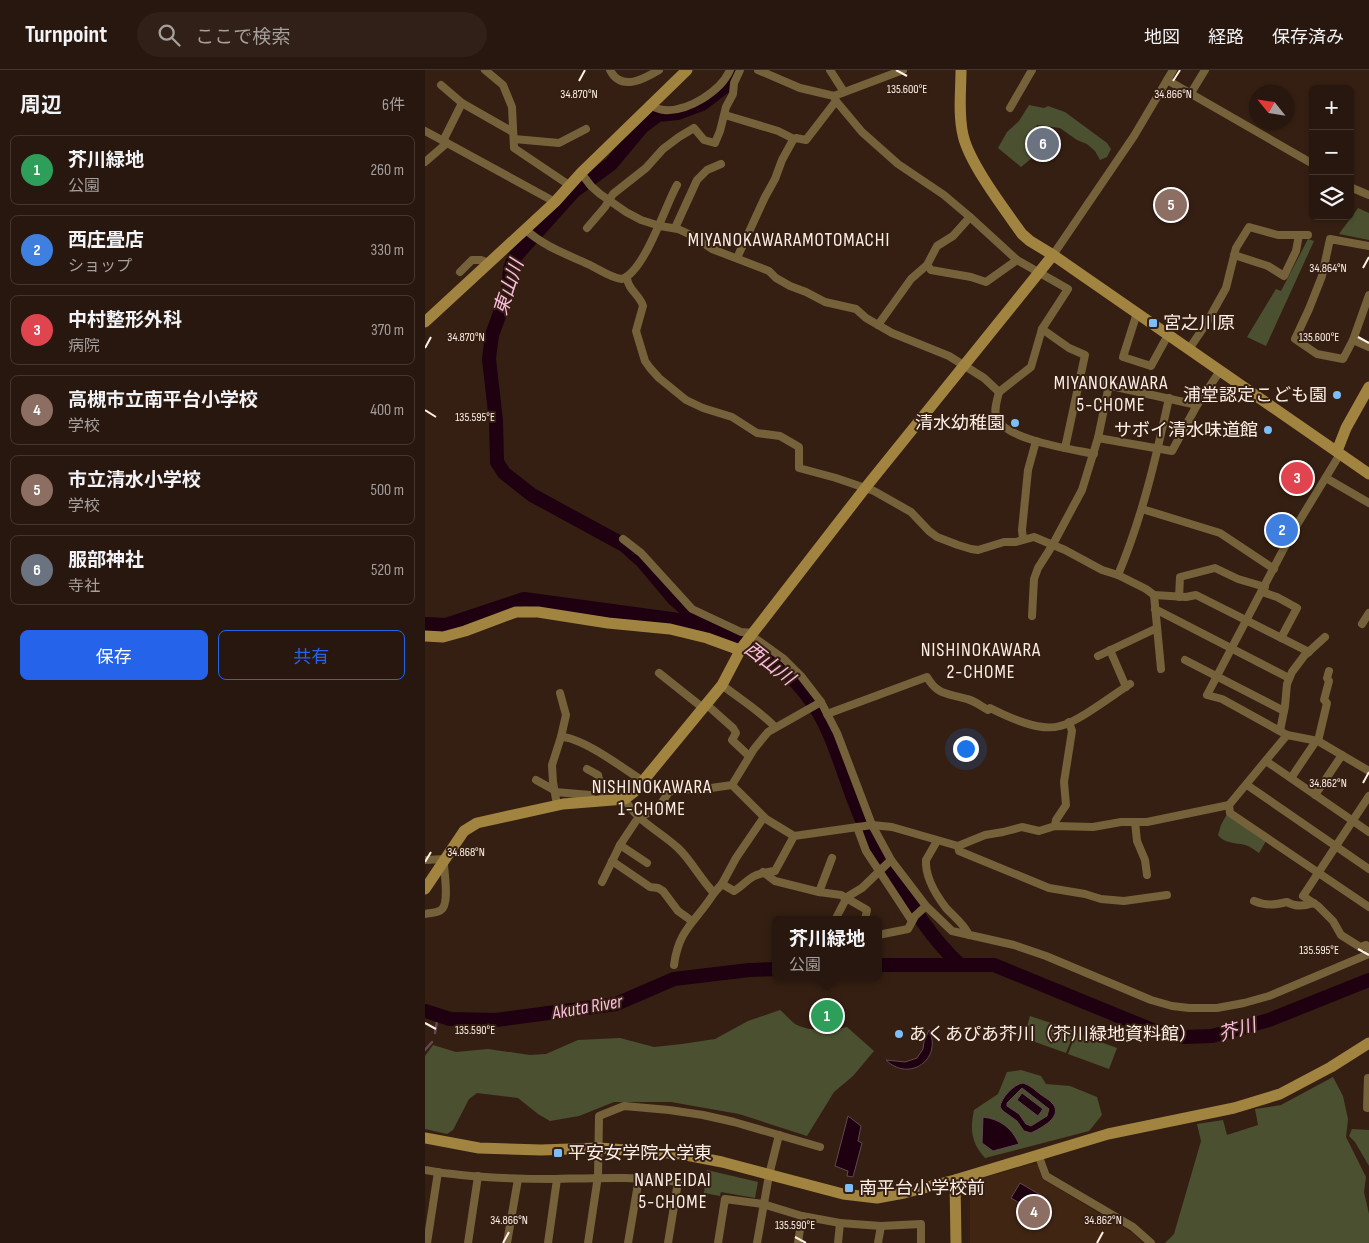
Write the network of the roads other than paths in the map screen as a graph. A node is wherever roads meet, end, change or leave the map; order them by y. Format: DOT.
graph roads {
  1 [pos="485,70"];
  2 [pos="610,70"];
  3 [pos="659,70"];
  4 [pos="687,70"];
  5 [pos="730,70"];
  6 [pos="740,70"];
  7 [pos="758,70"];
  8 [pos="830,70"];
  9 [pos="903,70"];
  10 [pos="961,70"];
  11 [pos="1032,70"];
  12 [pos="1173,70"];
  13 [pos="1205,70"];
  14 [pos="1167,80"];
  15 [pos="441,85"];
  16 [pos="844,92"];
  17 [pos="1191,93"];
  18 [pos="835,98"];
  19 [pos="462,103"];
  20 [pos="649,105"];
  21 [pos="1010,108"];
  22 [pos="725,115"];
  23 [pos="586,129"];
  24 [pos="425,131"];
  25 [pos="513,136"];
  26 [pos="794,139"];
  27 [pos="445,142"];
  28 [pos="425,162"];
  29 [pos="1309,162"];
  30 [pos="721,164"];
  31 [pos="585,179"];
  32 [pos="569,185"];
  33 [pos="677,185"];
  34 [pos="1354,188"];
  35 [pos="1369,195"];
  36 [pos="608,200"];
  37 [pos="555,202"];
  38 [pos="970,216"];
  39 [pos="660,226"];
  40 [pos="587,228"];
  41 [pos="675,228"];
  42 [pos="531,234"];
  43 [pos="1299,235"];
  44 [pos="1308,235"];
  45 [pos="1369,246"];
  46 [pos="1053,255"];
  47 [pos="1234,255"];
  48 [pos="737,258"];
  49 [pos="1017,260"];
  50 [pos="489,263"];
  51 [pos="927,265"];
  52 [pos="460,272"];
  53 [pos="1039,272"];
  54 [pos="627,278"];
  55 [pos="1369,295"];
  56 [pos="1137,313"];
  57 [pos="425,322"];
  58 [pos="878,325"];
  59 [pos="1042,329"];
  60 [pos="1168,335"];
  61 [pos="1353,340"];
  62 [pos="1369,347"];
  63 [pos="1189,349"];
  64 [pos="963,365"];
  65 [pos="1220,371"];
  66 [pos="1080,379"];
  67 [pos="1109,386"];
  68 [pos="999,392"];
  69 [pos="1368,392"];
  70 [pos="1169,398"];
  71 [pos="1197,404"];
  72 [pos="1098,438"];
  73 [pos="1036,441"];
  74 [pos="1065,448"];
  75 [pos="1158,448"];
  76 [pos="1339,453"];
  77 [pos="1094,454"];
  78 [pos="1369,474"];
  79 [pos="1326,478"];
  80 [pos="866,487"];
  81 [pos="1369,503"];
  82 [pos="1142,509"];
  83 [pos="623,539"];
  84 [pos="1023,539"];
  85 [pos="1052,546"];
  86 [pos="1274,569"];
  87 [pos="1118,575"];
  88 [pos="1263,590"];
  89 [pos="1154,595"];
  90 [pos="1179,597"];
  91 [pos="1155,609"];
  92 [pos="1369,613"];
  93 [pos="1033,616"];
  94 [pos="1247,620"];
  95 [pos="1362,624"];
  96 [pos="1157,628"];
  97 [pos="753,634"];
  98 [pos="425,636"];
  99 [pos="1325,637"];
  100 [pos="1281,638"];
  101 [pos="741,649"];
  102 [pos="1231,649"];
  103 [pos="1110,650"];
  104 [pos="1309,652"];
  105 [pos="1098,656"];
  106 [pos="1185,660"];
  107 [pos="1161,669"];
  108 [pos="1329,672"];
  109 [pos="659,673"];
  110 [pos="1217,676"];
  111 [pos="1289,678"];
  112 [pos="722,685"];
  113 [pos="560,693"];
  114 [pos="820,702"];
  115 [pos="704,706"];
  116 [pos="1284,711"];
  117 [pos="827,714"];
  118 [pos="1069,722"];
  119 [pos="775,728"];
  120 [pos="1283,733"];
  121 [pos="561,737"];
  122 [pos="1317,741"];
  123 [pos="1342,755"];
  124 [pos="749,756"];
  125 [pos="1266,762"];
  126 [pos="587,769"];
  127 [pos="1369,772"];
  128 [pos="1291,778"];
  129 [pos="536,780"];
  130 [pos="643,781"];
  131 [pos="1247,784"];
  132 [pos="732,785"];
  133 [pos="555,791"];
  134 [pos="1315,795"];
  135 [pos="1369,797"];
  136 [pos="625,799"];
  137 [pos="599,801"];
  138 [pos="557,805"];
  139 [pos="1229,805"];
  140 [pos="640,817"];
  141 [pos="765,817"];
  142 [pos="1353,821"];
  143 [pos="1135,822"];
  144 [pos="870,826"];
  145 [pos="1055,826"];
  146 [pos="857,827"];
  147 [pos="1369,832"];
  148 [pos="794,836"];
  149 [pos="937,841"];
  150 [pos="621,845"];
  151 [pos="958,846"];
  152 [pos="1336,846"];
  153 [pos="831,858"];
  154 [pos="425,860"];
  155 [pos="891,860"];
  156 [pos="444,861"];
  157 [pos="612,861"];
  158 [pos="647,863"];
  159 [pos="1369,869"];
  160 [pos="878,870"];
  161 [pos="763,872"];
  162 [pos="1318,873"];
  163 [pos="1147,875"];
  164 [pos="601,882"];
  165 [pos="722,884"];
  166 [pos="425,889"];
  167 [pos="819,892"];
  168 [pos="714,893"];
  169 [pos="1167,895"];
  170 [pos="847,897"];
  171 [pos="1254,901"];
  172 [pos="1314,903"];
  173 [pos="1369,906"];
  174 [pos="925,907"];
  175 [pos="425,914"];
  176 [pos="837,916"];
  177 [pos="866,916"];
  178 [pos="913,919"];
  179 [pos="692,921"];
  180 [pos="882,934"];
  181 [pos="969,935"];
  182 [pos="1368,948"];
  183 [pos="674,965"];
  184 [pos="1369,1043"];
  185 [pos="1368,1078"];
  186 [pos="1369,1090"];
  187 [pos="1367,1108"];
  188 [pos="779,1135"];
  189 [pos="425,1138"];
  190 [pos="820,1147"];
  191 [pos="599,1148"];
  192 [pos="1038,1154"];
  193 [pos="425,1170"];
  194 [pos="438,1172"];
  195 [pos="769,1175"];
  196 [pos="478,1176"];
  197 [pos="598,1176"];
  198 [pos="557,1178"];
  199 [pos="639,1178"];
  200 [pos="518,1179"];
  201 [pos="955,1180"];
  202 [pos="763,1204"];
  203 [pos="428,1212"];
  204 [pos="802,1216"];
  205 [pos="841,1223"];
  206 [pos="881,1226"];
  207 [pos="427,1243"];
  208 [pos="468,1243"];
  209 [pos="507,1243"];
  210 [pos="548,1243"];
  211 [pos="588,1243"];
  212 [pos="628,1243"];
  213 [pos="668,1243"];
  214 [pos="717,1243"];
  215 [pos="757,1243"];
  216 [pos="798,1243"];
  217 [pos="837,1243"];
  218 [pos="878,1243"];
  219 [pos="921,1243"];
  220 [pos="956,1243"];
  221 [pos="1151,1243"];
  1 -- 25 [label="street"];
  2 -- 3 [label="street"];
  4 -- 20 [label="street"];
  5 -- 20 [label="street"];
  6 -- 22 [label="street"];
  7 -- 18 [label="street"];
  8 -- 16 [label="street"];
  9 -- 16 [label="street"];
  10 -- 46 [label="street"];
  11 -- 21 [label="street"];
  12 -- 14 [label="street"];
  13 -- 17 [label="street"];
  14 -- 17 [label="street"];
  14 -- 46 [label="street"];
  15 -- 19 [label="street"];
  16 -- 18 [label="street"];
  17 -- 29 [label="street"];
  18 -- 26 [label="street"];
  18 -- 38 [label="street"];
  19 -- 25 [label="street"];
  19 -- 27 [label="street"];
  20 -- 31 [label="street"];
  22 -- 26 [label="street"];
  22 -- 36 [label="street"];
  23 -- 25 [label="street"];
  24 -- 27 [label="street"];
  25 -- 32 [label="street"];
  26 -- 48 [label="street"];
  27 -- 28 [label="street"];
  27 -- 37 [label="street"];
  30 -- 41 [label="street"];
  31 -- 32 [label="street"];
  31 -- 36 [label="street"];
  32 -- 37 [label="street"];
  33 -- 39 [label="street"];
  34 -- 35 [label="street"];
  36 -- 39 [label="street"];
  36 -- 40 [label="street"];
  37 -- 42 [label="street"];
  38 -- 49 [label="street"];
  38 -- 51 [label="street"];
  39 -- 41 [label="street"];
  39 -- 54 [label="street"];
  41 -- 48 [label="street"];
  42 -- 50 [label="street"];
  42 -- 54 [label="street"];
  43 -- 44 [label="street"];
  43 -- 47 [label="street"];
  43 -- 47 [label="street"];
  45 -- 61 [label="street"];
  46 -- 53 [label="street"];
  46 -- 56 [label="street"];
  47 -- 63 [label="street"];
  48 -- 58 [label="street"];
  49 -- 51 [label="street"];
  49 -- 53 [label="street"];
  50 -- 52 [label="street"];
  50 -- 57 [label="street"];
  51 -- 58 [label="street"];
  53 -- 59 [label="street"];
  53 -- 64 [label="street"];
  54 -- 80 [label="street"];
  55 -- 61 [label="street"];
  56 -- 60 [label="street"];
  56 -- 60 [label="street"];
  58 -- 64 [label="street"];
  59 -- 66 [label="street"];
  59 -- 68 [label="street"];
  60 -- 63 [label="street"];
  61 -- 62 [label="street"];
  63 -- 65 [label="street"];
  64 -- 68 [label="street"];
  64 -- 80 [label="street"];
  65 -- 71 [label="street"];
  65 -- 76 [label="street"];
  66 -- 67 [label="street"];
  66 -- 74 [label="street"];
  67 -- 70 [label="street"];
  67 -- 72 [label="street"];
  68 -- 73 [label="street"];
  69 -- 76 [label="street"];
  70 -- 71 [label="street"];
  70 -- 75 [label="street"];
  71 -- 75 [label="street"];
  72 -- 75 [label="street"];
  72 -- 77 [label="street"];
  73 -- 74 [label="street"];
  73 -- 84 [label="street"];
  74 -- 77 [label="street"];
  75 -- 82 [label="street"];
  76 -- 78 [label="street"];
  76 -- 79 [label="street"];
  77 -- 85 [label="street"];
  79 -- 81 [label="street"];
  79 -- 86 [label="street"];
  80 -- 84 [label="street"];
  80 -- 97 [label="street"];
  82 -- 86 [label="street"];
  82 -- 87 [label="street"];
  83 -- 97 [label="street"];
  84 -- 85 [label="street"];
  85 -- 87 [label="street"];
  85 -- 93 [label="street"];
  86 -- 88 [label="street"];
  87 -- 89 [label="street"];
  88 -- 90 [label="street"];
  88 -- 94 [label="street"];
  88 -- 100 [label="street"];
  89 -- 90 [label="street"];
  89 -- 91 [label="street"];
  90 -- 94 [label="street"];
  91 -- 96 [label="street"];
  91 -- 102 [label="street"];
  92 -- 95 [label="street"];
  94 -- 100 [label="street"];
  94 -- 102 [label="street"];
  96 -- 103 [label="street"];
  96 -- 107 [label="street"];
  97 -- 101 [label="street"];
  97 -- 114 [label="street"];
  98 -- 101 [label="street"];
  99 -- 104 [label="street"];
  100 -- 104 [label="street"];
  101 -- 112 [label="street"];
  102 -- 110 [label="street"];
  102 -- 111 [label="street"];
  103 -- 105 [label="street"];
  103 -- 118 [label="street"];
  104 -- 111 [label="street"];
  106 -- 110 [label="street"];
  108 -- 122 [label="street"];
  109 -- 115 [label="street"];
  110 -- 116 [label="street"];
  110 -- 120 [label="street"];
  111 -- 116 [label="street"];
  112 -- 115 [label="street"];
  112 -- 119 [label="street"];
  113 -- 121 [label="street"];
  114 -- 117 [label="street"];
  114 -- 119 [label="street"];
  115 -- 124 [label="street"];
  115 -- 130 [label="street"];
  116 -- 120 [label="street"];
  117 -- 118 [label="street"];
  117 -- 144 [label="street"];
  118 -- 145 [label="street"];
  119 -- 124 [label="street"];
  120 -- 122 [label="street"];
  120 -- 125 [label="street"];
  121 -- 130 [label="street"];
  121 -- 133 [label="street"];
  122 -- 123 [label="street"];
  122 -- 128 [label="street"];
  123 -- 127 [label="street"];
  123 -- 134 [label="street"];
  124 -- 132 [label="street"];
  125 -- 128 [label="street"];
  125 -- 131 [label="street"];
  126 -- 137 [label="street"];
  128 -- 134 [label="street"];
  129 -- 133 [label="street"];
  130 -- 136 [label="street"];
  131 -- 139 [label="street"];
  131 -- 152 [label="street"];
  132 -- 140 [label="street"];
  132 -- 141 [label="street"];
  133 -- 137 [label="street"];
  133 -- 138 [label="street"];
  134 -- 142 [label="street"];
  135 -- 142 [label="street"];
  136 -- 137 [label="street"];
  136 -- 140 [label="street"];
  137 -- 138 [label="street"];
  138 -- 156 [label="street"];
  139 -- 143 [label="street"];
  139 -- 162 [label="street"];
  140 -- 150 [label="street"];
  140 -- 168 [label="street"];
  141 -- 148 [label="street"];
  141 -- 165 [label="street"];
  142 -- 147 [label="street"];
  142 -- 152 [label="street"];
  143 -- 145 [label="street"];
  143 -- 163 [label="street"];
  144 -- 146 [label="street"];
  144 -- 149 [label="street"];
  144 -- 155 [label="street"];
  145 -- 151 [label="street"];
  146 -- 148 [label="street"];
  146 -- 160 [label="street"];
  148 -- 161 [label="street"];
  149 -- 151 [label="street"];
  149 -- 181 [label="street"];
  150 -- 157 [label="street"];
  150 -- 158 [label="street"];
  151 -- 169 [label="street"];
  152 -- 159 [label="street"];
  152 -- 162 [label="street"];
  153 -- 167 [label="street"];
  154 -- 156 [label="street"];
  155 -- 160 [label="street"];
  155 -- 174 [label="street"];
  156 -- 166 [label="street"];
  156 -- 175 [label="street"];
  157 -- 164 [label="street"];
  157 -- 179 [label="street"];
  160 -- 170 [label="street"];
  160 -- 178 [label="street"];
  161 -- 165 [label="street"];
  161 -- 167 [label="street"];
  162 -- 172 [label="street"];
  162 -- 173 [label="street"];
  165 -- 168 [label="street"];
  167 -- 170 [label="street"];
  168 -- 179 [label="street"];
  170 -- 176 [label="street"];
  170 -- 177 [label="street"];
  171 -- 172 [label="street"];
  172 -- 182 [label="street"];
  174 -- 178 [label="street"];
  174 -- 181 [label="street"];
  178 -- 180 [label="street"];
  179 -- 183 [label="street"];
  181 -- 182 [label="street"];
  184 -- 192 [label="street"];
  185 -- 186 [label="street"];
  186 -- 187 [label="street"];
  188 -- 190 [label="street"];
  188 -- 191 [label="street"];
  188 -- 195 [label="street"];
  189 -- 191 [label="street"];
  191 -- 195 [label="street"];
  191 -- 197 [label="street"];
  192 -- 201 [label="street"];
  192 -- 221 [label="street"];
  193 -- 194 [label="street"];
  194 -- 196 [label="street"];
  194 -- 203 [label="street"];
  195 -- 201 [label="street"];
  195 -- 202 [label="street"];
  196 -- 200 [label="street"];
  196 -- 208 [label="street"];
  197 -- 198 [label="street"];
  197 -- 199 [label="street"];
  197 -- 211 [label="street"];
  198 -- 200 [label="street"];
  198 -- 210 [label="street"];
  199 -- 212 [label="street"];
  199 -- 213 [label="street"];
  200 -- 209 [label="street"];
  201 -- 220 [label="street"];
  202 -- 204 [label="street"];
  202 -- 214 [label="street"];
  202 -- 215 [label="street"];
  203 -- 207 [label="street"];
  204 -- 205 [label="street"];
  204 -- 216 [label="street"];
  205 -- 206 [label="street"];
  205 -- 217 [label="street"];
  206 -- 218 [label="street"];
  206 -- 219 [label="street"];
}
